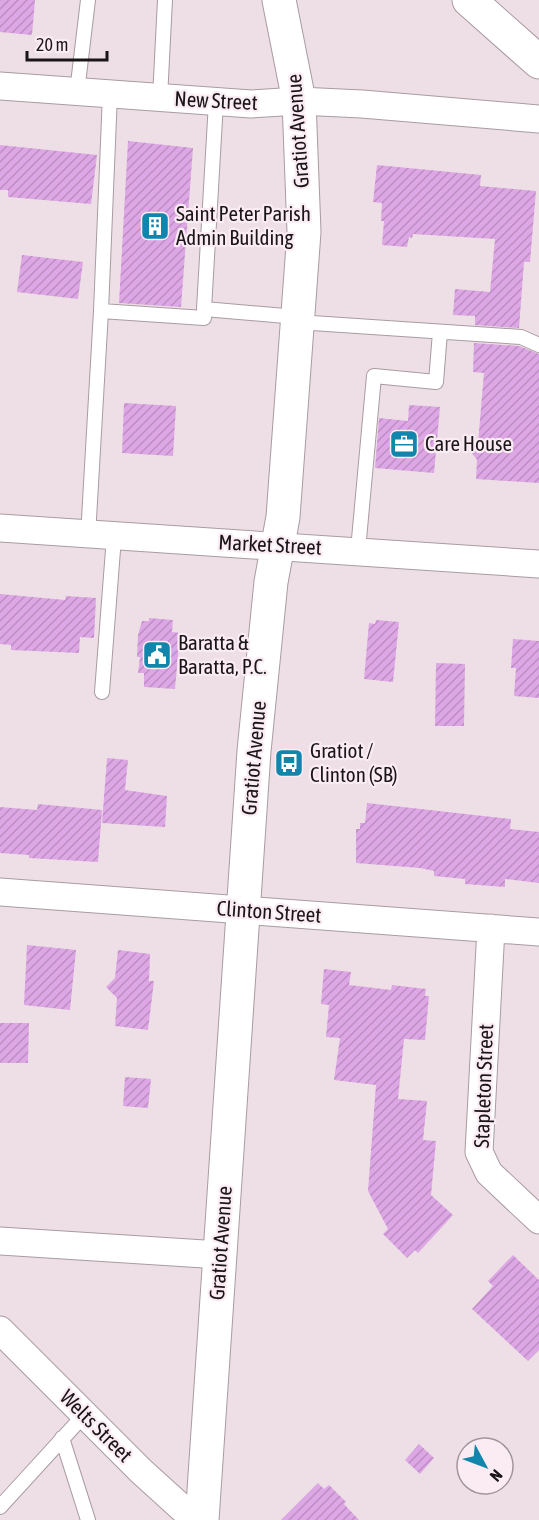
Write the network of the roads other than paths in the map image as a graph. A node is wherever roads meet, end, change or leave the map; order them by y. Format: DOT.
graph roads {
  1 [pos="88,0"];
  2 [pos="165,0"];
  3 [pos="279,0"];
  4 [pos="469,0"];
  5 [pos="539,62"];
  6 [pos="0,86"];
  7 [pos="77,92"];
  8 [pos="110,94"];
  9 [pos="160,98"];
  10 [pos="299,101"];
  11 [pos="216,102"];
  12 [pos="539,119"];
  13 [pos="101,311"];
  14 [pos="204,318"];
  15 [pos="297,320"];
  16 [pos="440,332"];
  17 [pos="539,345"];
  18 [pos="0,528"];
  19 [pos="88,536"];
  20 [pos="114,537"];
  21 [pos="278,545"];
  22 [pos="358,550"];
  23 [pos="539,564"];
  24 [pos="102,692"];
  25 [pos="0,892"];
  26 [pos="243,910"];
  27 [pos="491,928"];
  28 [pos="539,932"];
  29 [pos="539,1220"];
  30 [pos="0,1241"];
  31 [pos="220,1255"];
  32 [pos="0,1330"];
  33 [pos="85,1414"];
  34 [pos="62,1438"];
  35 [pos="0,1507"];
  36 [pos="88,1520"];
  37 [pos="195,1520"];
  38 [pos="202,1520"];
  1 -- 7 [label="lane"];
  2 -- 9 [label="lane"];
  3 -- 10 [label="main road, Gratiot Avenue"];
  4 -- 5 [label="main road"];
  6 -- 7 [label="street, New Street"];
  7 -- 8 [label="street, New Street"];
  8 -- 9 [label="street, New Street"];
  8 -- 13 [label="lane"];
  9 -- 11 [label="street, New Street"];
  10 -- 11 [label="street, New Street"];
  10 -- 12 [label="street, New Street"];
  10 -- 15 [label="main road, Gratiot Avenue"];
  11 -- 15 [label="lane"];
  13 -- 14 [label="lane"];
  13 -- 19 [label="lane"];
  15 -- 16 [label="lane"];
  15 -- 21 [label="main road, Gratiot Avenue"];
  16 -- 17 [label="lane"];
  16 -- 22 [label="lane"];
  18 -- 19 [label="street, Market Street"];
  19 -- 20 [label="street, Market Street"];
  20 -- 21 [label="street, Market Street"];
  20 -- 24 [label="lane"];
  21 -- 22 [label="street, Market Street"];
  21 -- 26 [label="main road, Gratiot Avenue"];
  22 -- 23 [label="street, Market Street"];
  25 -- 26 [label="street, Clinton Street"];
  26 -- 27 [label="street, Clinton Street"];
  26 -- 31 [label="main road, Gratiot Avenue"];
  27 -- 28 [label="street, Clinton Street"];
  27 -- 29 [label="street, Stapleton Street"];
  30 -- 31 [label="street"];
  31 -- 38 [label="main road, Gratiot Avenue"];
  32 -- 33 [label="street, Welts Street"];
  33 -- 34 [label="lane"];
  33 -- 37 [label="street, Welts Street"];
  34 -- 35 [label="lane"];
  34 -- 36 [label="lane"];
}
